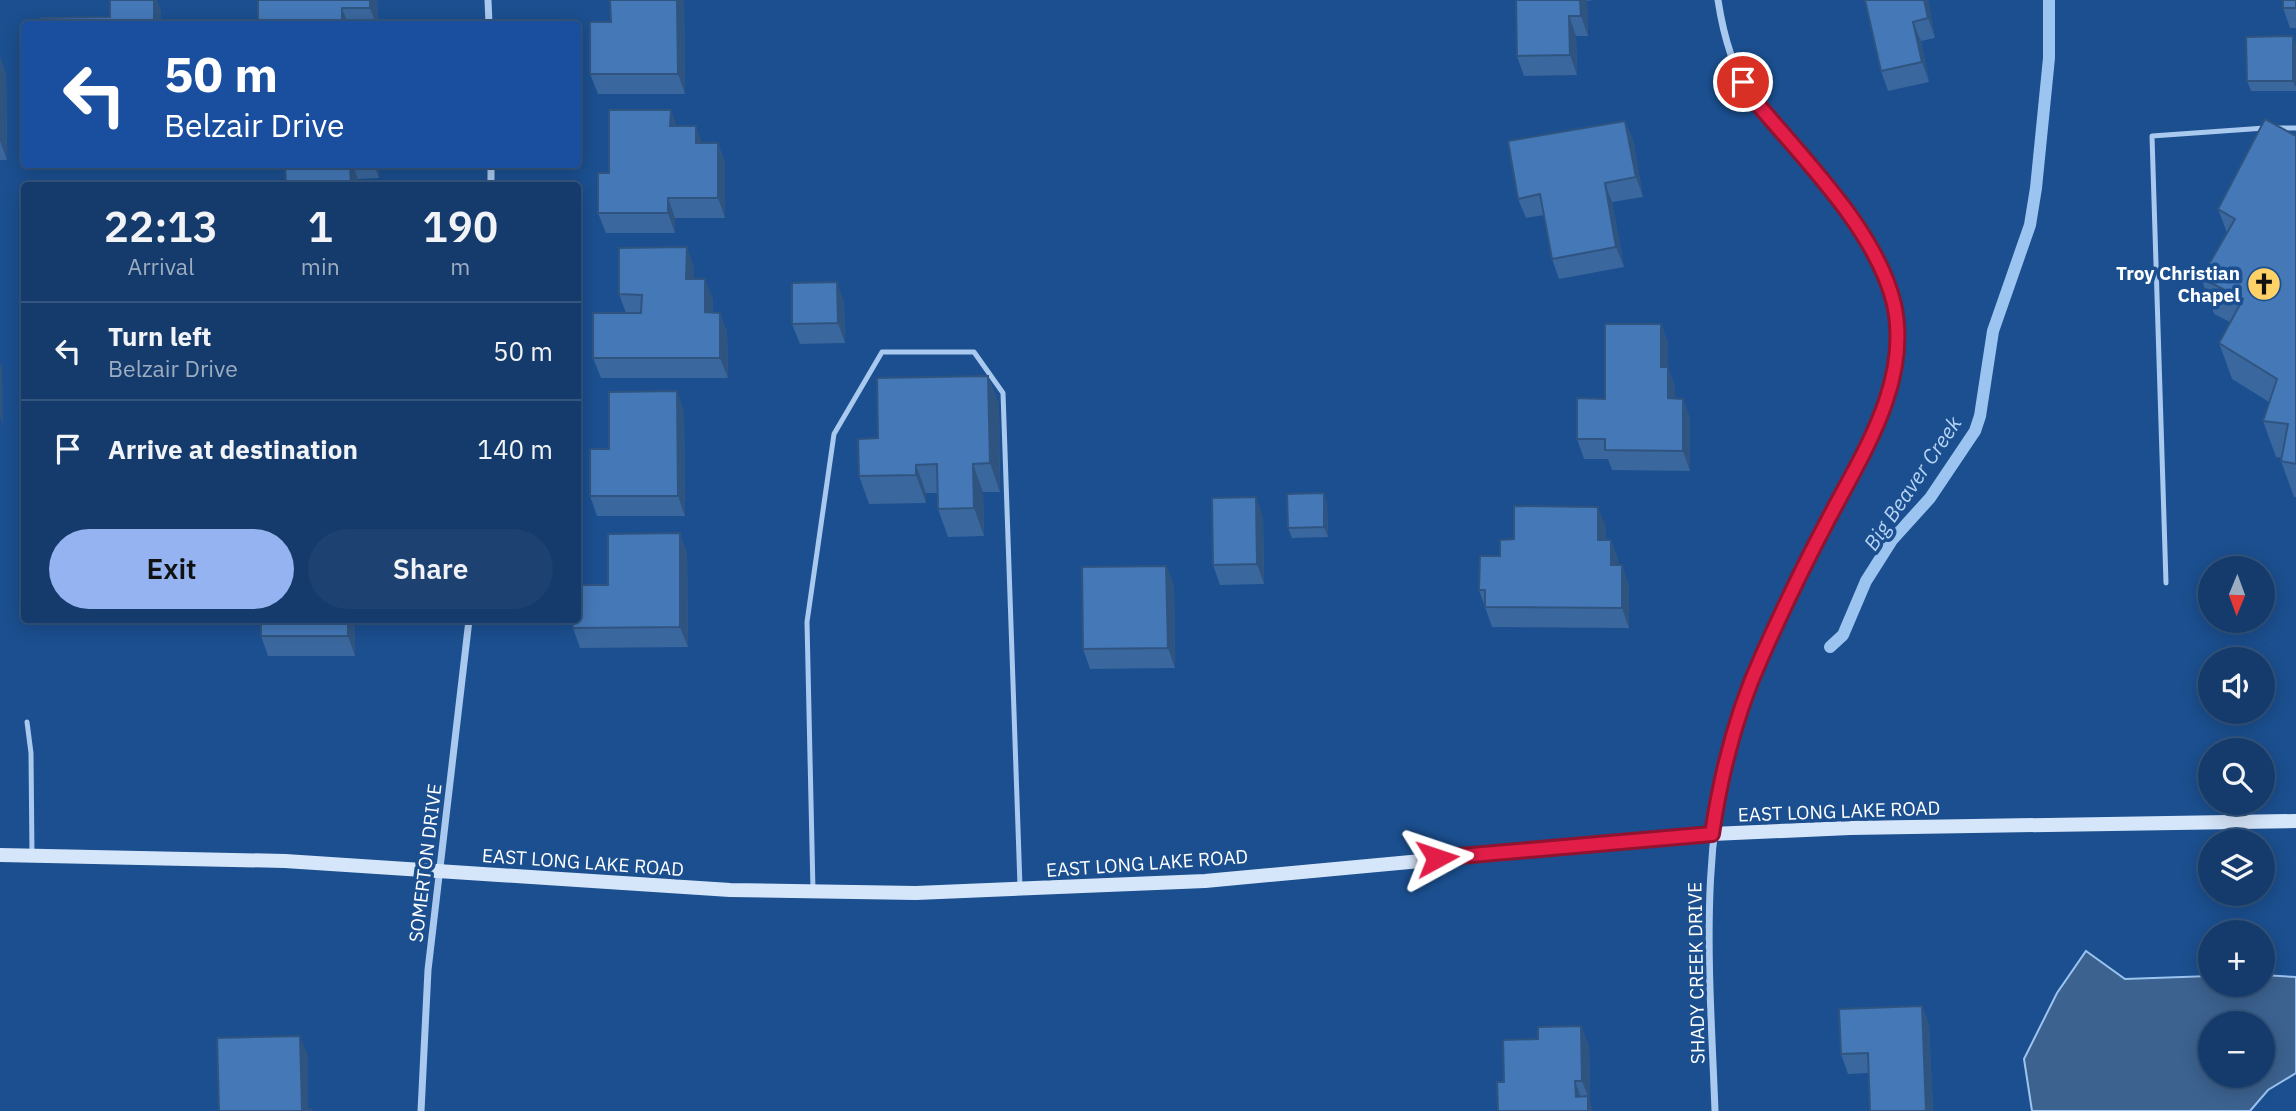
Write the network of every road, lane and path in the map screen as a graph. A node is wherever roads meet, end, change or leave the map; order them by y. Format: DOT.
graph roads {
  1 [pos="488,0"];
  2 [pos="1718,0"];
  3 [pos="489,21"];
  4 [pos="2296,128"];
  5 [pos="2166,583"];
  6 [pos="469,623"];
  7 [pos="27,722"];
  8 [pos="2296,821"];
  9 [pos="1712,834"];
  10 [pos="0,855"];
  11 [pos="32,855"];
  12 [pos="439,873"];
  13 [pos="1020,889"];
  14 [pos="813,892"];
  15 [pos="421,1111"];
  16 [pos="1715,1111"];
  1 -- 3 [label="street"];
  2 -- 9 [label="street, SHADY CREEK DRIVE"];
  4 -- 5 [label="lane"];
  6 -- 12 [label="street, SOMERTON DRIVE"];
  7 -- 11 [label="lane"];
  8 -- 9 [label="main road, EAST LONG LAKE ROAD"];
  9 -- 13 [label="main road, EAST LONG LAKE ROAD"];
  9 -- 16 [label="street, SHADY CREEK DRIVE"];
  10 -- 11 [label="main road, EAST LONG LAKE ROAD"];
  11 -- 12 [label="main road, EAST LONG LAKE ROAD"];
  12 -- 14 [label="main road, EAST LONG LAKE ROAD"];
  12 -- 15 [label="street, SOMERTON DRIVE"];
  13 -- 14 [label="main road, EAST LONG LAKE ROAD"];
  13 -- 14 [label="lane"];
}
